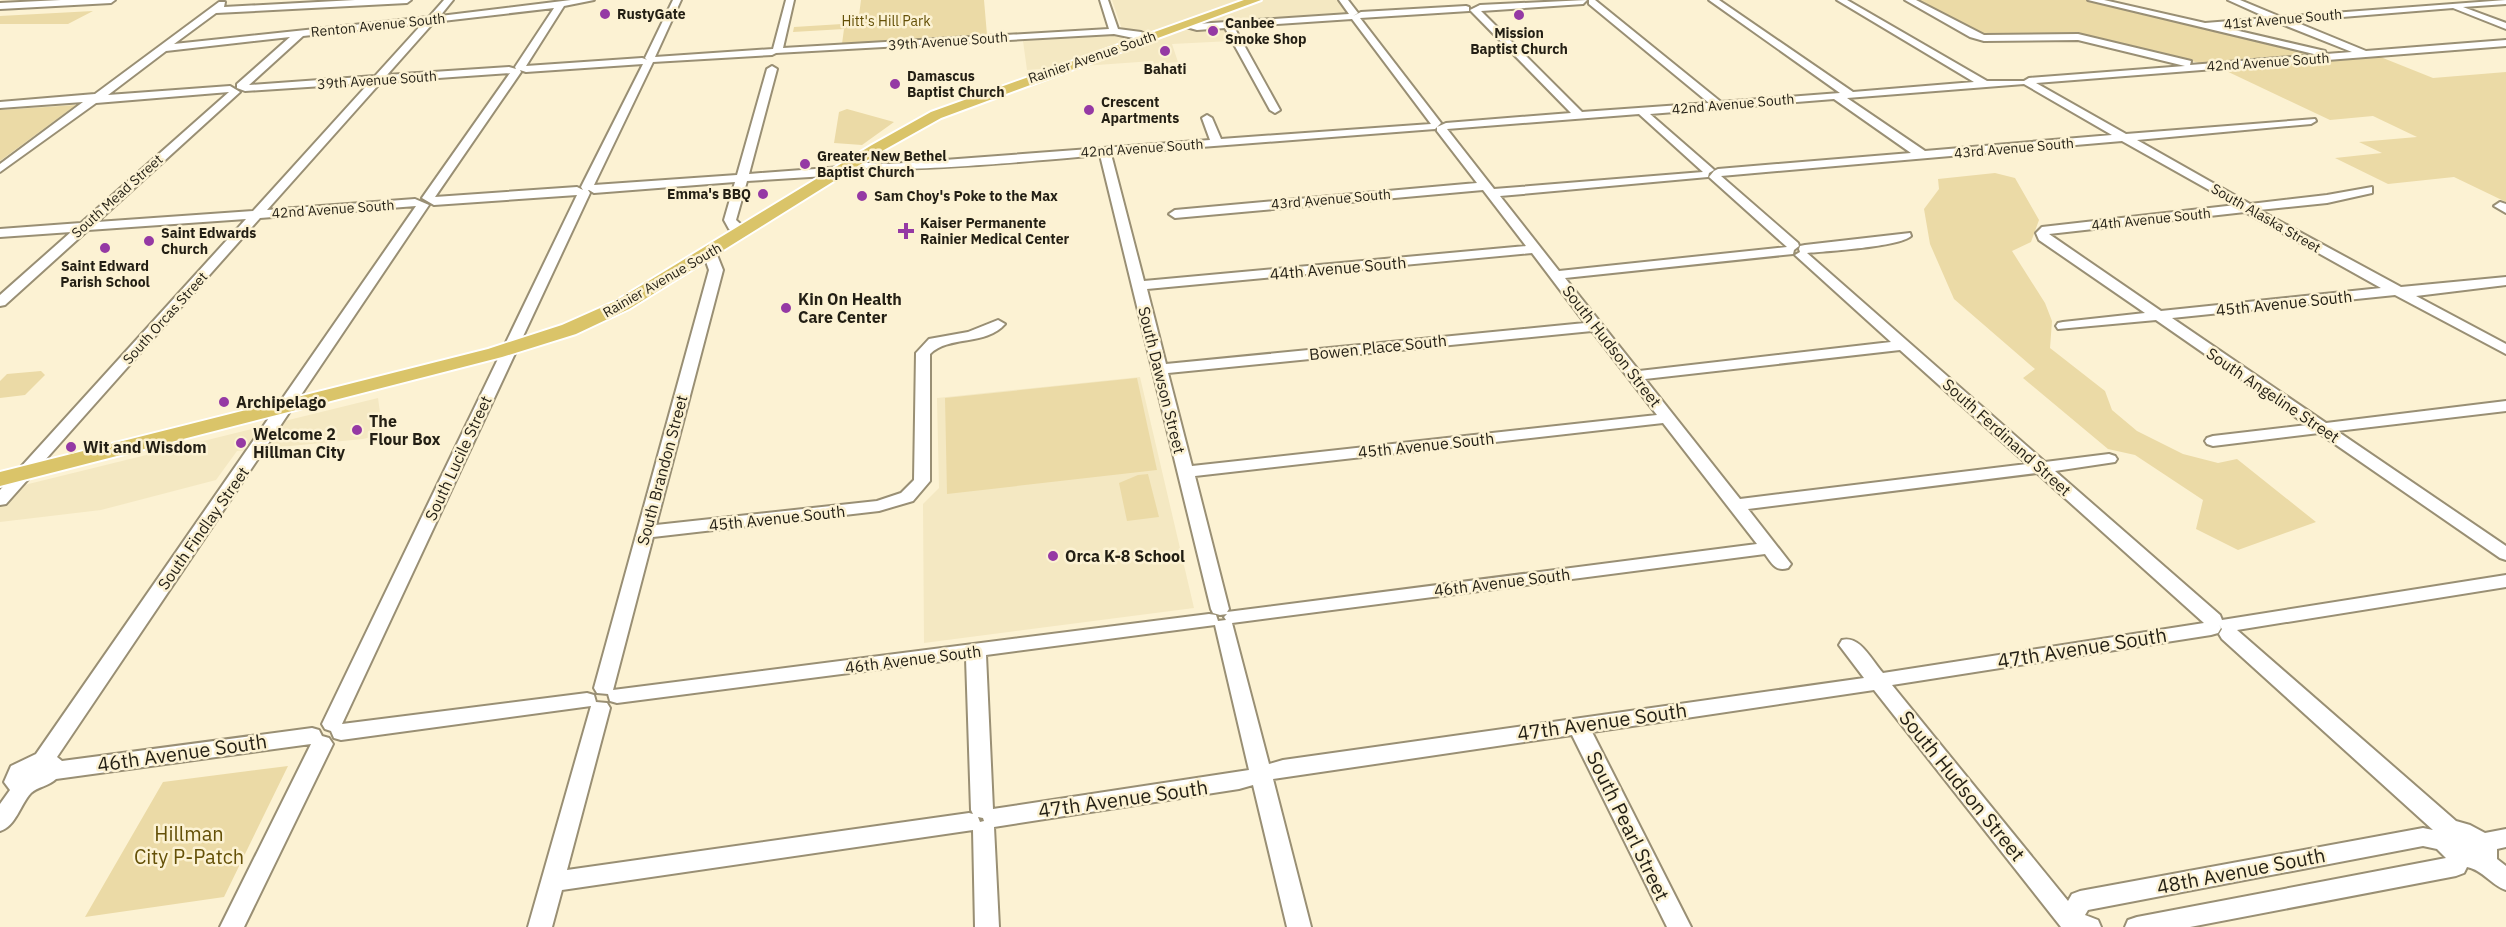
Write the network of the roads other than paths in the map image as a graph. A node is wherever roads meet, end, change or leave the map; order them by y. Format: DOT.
graph roads {
  1 [pos="111,0"];
  2 [pos="227,0"];
  3 [pos="407,0"];
  4 [pos="448,0"];
  5 [pos="590,0"];
  6 [pos="677,0"];
  7 [pos="790,0"];
  8 [pos="1104,0"];
  9 [pos="1255,0"];
  10 [pos="1343,0"];
  11 [pos="1713,0"];
  12 [pos="1841,0"];
  13 [pos="1909,0"];
  14 [pos="2092,0"];
  15 [pos="2232,0"];
  16 [pos="2433,0"];
  17 [pos="1591,1"];
  18 [pos="2506,1"];
  19 [pos="560,5"];
  20 [pos="0,6"];
  21 [pos="1472,6"];
  22 [pos="2450,6"];
  23 [pos="214,10"];
  24 [pos="1355,16"];
  25 [pos="432,19"];
  26 [pos="2278,19"];
  27 [pos="1184,25"];
  28 [pos="1228,25"];
  29 [pos="2204,26"];
  30 [pos="2506,26"];
  31 [pos="1114,31"];
  32 [pos="301,33"];
  33 [pos="1148,38"];
  34 [pos="2506,43"];
  35 [pos="166,48"];
  36 [pos="777,51"];
  37 [pos="2365,54"];
  38 [pos="2334,57"];
  39 [pos="649,61"];
  40 [pos="2200,67"];
  41 [pos="772,69"];
  42 [pos="518,70"];
  43 [pos="377,80"];
  44 [pos="2026,82"];
  45 [pos="1984,84"];
  46 [pos="238,89"];
  47 [pos="1849,94"];
  48 [pos="1836,96"];
  49 [pos="95,99"];
  50 [pos="0,105"];
  51 [pos="1718,105"];
  52 [pos="1275,110"];
  53 [pos="1641,111"];
  54 [pos="1580,116"];
  55 [pos="1208,118"];
  56 [pos="2311,121"];
  57 [pos="1438,126"];
  58 [pos="2125,138"];
  59 [pos="1217,143"];
  60 [pos="1105,151"];
  61 [pos="1924,156"];
  62 [pos="848,167"];
  63 [pos="0,169"];
  64 [pos="1711,174"];
  65 [pos="742,178"];
  66 [pos="1490,189"];
  67 [pos="586,190"];
  68 [pos="2368,190"];
  69 [pos="425,202"];
  70 [pos="2248,208"];
  71 [pos="1175,214"];
  72 [pos="257,215"];
  73 [pos="82,227"];
  74 [pos="743,232"];
  75 [pos="0,233"];
  76 [pos="2042,233"];
  77 [pos="1905,236"];
  78 [pos="1536,249"];
  79 [pos="1797,250"];
  80 [pos="710,253"];
  81 [pos="1556,274"];
  82 [pos="2506,281"];
  83 [pos="1139,286"];
  84 [pos="2398,291"];
  85 [pos="0,302"];
  86 [pos="2158,317"];
  87 [pos="998,324"];
  88 [pos="1596,326"];
  89 [pos="2063,326"];
  90 [pos="1903,345"];
  91 [pos="511,349"];
  92 [pos="2506,350"];
  93 [pos="1160,369"];
  94 [pos="1635,376"];
  95 [pos="286,406"];
  96 [pos="2506,406"];
  97 [pos="1668,417"];
  98 [pos="2323,429"];
  99 [pos="2213,441"];
  100 [pos="2109,459"];
  101 [pos="2042,468"];
  102 [pos="1185,472"];
  103 [pos="25,473"];
  104 [pos="0,479"];
  105 [pos="0,500"];
  106 [pos="1736,505"];
  107 [pos="646,532"];
  108 [pos="1769,548"];
  109 [pos="2506,554"];
  110 [pos="1782,564"];
  111 [pos="2506,581"];
  112 [pos="1222,618"];
  113 [pos="2221,627"];
  114 [pos="1849,645"];
  115 [pos="976,650"];
  116 [pos="1877,681"];
  117 [pos="602,698"];
  118 [pos="1578,725"];
  119 [pos="327,734"];
  120 [pos="47,766"];
  121 [pos="1261,774"];
  122 [pos="14,779"];
  123 [pos="982,820"];
  124 [pos="0,822"];
  125 [pos="2506,838"];
  126 [pos="2463,846"];
  127 [pos="2506,880"];
  128 [pos="552,882"];
  129 [pos="2078,925"];
  130 [pos="232,927"];
  131 [pos="540,927"];
  132 [pos="987,927"];
  133 [pos="1299,927"];
  134 [pos="1679,927"];
  135 [pos="2137,927"];
  1 -- 20 [label="street"];
  2 -- 23 [label="street"];
  3 -- 23 [label="street"];
  4 -- 25 [label="street, South Orcas Street"];
  5 -- 19 [label="street, Renton Avenue South"];
  6 -- 39 [label="street, South Lucile Street"];
  7 -- 36 [label="street"];
  8 -- 31 [label="street"];
  9 -- 27 [label="main road, Rainier Avenue South"];
  10 -- 24 [label="street, South Hudson Street"];
  11 -- 47 [label="street"];
  12 -- 45 [label="street"];
  13 -- 40 [label="street"];
  14 -- 29 [label="street"];
  15 -- 26 [label="street"];
  16 -- 22 [label="street"];
  17 -- 21 [label="street"];
  17 -- 51 [label="street"];
  18 -- 22 [label="street, 41st Avenue South"];
  19 -- 25 [label="street, Renton Avenue South"];
  19 -- 42 [label="street, South Findlay Street"];
  21 -- 24 [label="street"];
  21 -- 54 [label="street"];
  22 -- 26 [label="street, 41st Avenue South"];
  22 -- 30 [label="street"];
  23 -- 35 [label="street"];
  24 -- 28 [label="street"];
  24 -- 57 [label="street, South Hudson Street"];
  25 -- 32 [label="street, Renton Avenue South"];
  25 -- 43 [label="street, South Orcas Street"];
  26 -- 29 [label="street, 41st Avenue South"];
  26 -- 37 [label="street"];
  27 -- 28 [label="street"];
  27 -- 33 [label="main road, Rainier Avenue South"];
  28 -- 52 [label="street"];
  29 -- 38 [label="street"];
  31 -- 33 [label="street"];
  31 -- 36 [label="street, 39th Avenue South"];
  32 -- 35 [label="street, Renton Avenue South"];
  32 -- 46 [label="street, South Mead Street"];
  33 -- 62 [label="main road, Rainier Avenue South"];
  34 -- 37 [label="street, 42nd Avenue South"];
  35 -- 49 [label="street"];
  36 -- 39 [label="street, 39th Avenue South"];
  37 -- 38 [label="street, 42nd Avenue South"];
  38 -- 40 [label="street, 42nd Avenue South"];
  39 -- 42 [label="street, 39th Avenue South"];
  39 -- 67 [label="street, South Lucile Street"];
  40 -- 44 [label="street, 42nd Avenue South"];
  41 -- 65 [label="street"];
  42 -- 43 [label="street, 39th Avenue South"];
  42 -- 69 [label="street, South Findlay Street"];
  43 -- 46 [label="street, 39th Avenue South"];
  43 -- 72 [label="street, South Orcas Street"];
  44 -- 45 [label="street, 42nd Avenue South"];
  44 -- 58 [label="street, South Alaska Street"];
  45 -- 47 [label="street, 42nd Avenue South"];
  46 -- 49 [label="street, 39th Avenue South"];
  46 -- 73 [label="street, South Mead Street"];
  47 -- 48 [label="street, 42nd Avenue South"];
  48 -- 51 [label="street, 42nd Avenue South"];
  48 -- 61 [label="street"];
  49 -- 50 [label="street, 39th Avenue South"];
  49 -- 63 [label="street"];
  51 -- 53 [label="street, 42nd Avenue South"];
  53 -- 54 [label="street, 42nd Avenue South"];
  53 -- 64 [label="street, South Ferdinand Street"];
  54 -- 57 [label="street, 42nd Avenue South"];
  55 -- 59 [label="street"];
  56 -- 58 [label="street, 43rd Avenue South"];
  57 -- 59 [label="street, 42nd Avenue South"];
  57 -- 66 [label="street, South Hudson Street"];
  58 -- 61 [label="street, 43rd Avenue South"];
  58 -- 70 [label="street, South Alaska Street"];
  59 -- 60 [label="street, 42nd Avenue South"];
  60 -- 62 [label="street, 42nd Avenue South"];
  60 -- 83 [label="street, South Dawson Street"];
  61 -- 64 [label="street, 43rd Avenue South"];
  62 -- 65 [label="street, 42nd Avenue South"];
  62 -- 74 [label="main road, Rainier Avenue South"];
  64 -- 66 [label="street, 43rd Avenue South"];
  64 -- 79 [label="street, South Ferdinand Street"];
  65 -- 67 [label="street, 42nd Avenue South"];
  65 -- 74 [label="street"];
  66 -- 71 [label="street, 43rd Avenue South"];
  66 -- 78 [label="street, South Hudson Street"];
  67 -- 69 [label="street, 42nd Avenue South"];
  67 -- 91 [label="street, South Lucile Street"];
  68 -- 70 [label="street, 44th Avenue South"];
  69 -- 72 [label="street, 42nd Avenue South"];
  69 -- 95 [label="street, South Findlay Street"];
  70 -- 76 [label="street, 44th Avenue South"];
  70 -- 84 [label="street, South Alaska Street"];
  72 -- 73 [label="street, 42nd Avenue South"];
  72 -- 103 [label="street, South Orcas Street"];
  73 -- 75 [label="street, 42nd Avenue South"];
  73 -- 85 [label="street, South Mead Street"];
  74 -- 80 [label="main road, Rainier Avenue South"];
  76 -- 86 [label="street, South Angeline Street"];
  77 -- 79 [label="street"];
  78 -- 81 [label="street, South Hudson Street"];
  78 -- 83 [label="street, 44th Avenue South"];
  79 -- 81 [label="street"];
  79 -- 90 [label="street, South Ferdinand Street"];
  80 -- 91 [label="main road, Rainier Avenue South"];
  80 -- 107 [label="street, South Brandon Street"];
  81 -- 88 [label="street, South Hudson Street"];
  82 -- 84 [label="street, 45th Avenue South"];
  83 -- 93 [label="street, South Dawson Street"];
  84 -- 86 [label="street, 45th Avenue South"];
  84 -- 92 [label="street, South Alaska Street"];
  86 -- 89 [label="street, 45th Avenue South"];
  86 -- 98 [label="street, South Angeline Street"];
  87 -- 107 [label="street, 45th Avenue South"];
  88 -- 93 [label="street, Bowen Place South"];
  88 -- 94 [label="street, South Hudson Street"];
  90 -- 94 [label="street"];
  90 -- 101 [label="street, South Ferdinand Street"];
  91 -- 95 [label="main road, Rainier Avenue South"];
  91 -- 119 [label="street, South Lucile Street"];
  93 -- 102 [label="street, South Dawson Street"];
  94 -- 97 [label="street, South Hudson Street"];
  95 -- 103 [label="main road, Rainier Avenue South"];
  95 -- 120 [label="street, South Findlay Street"];
  96 -- 98 [label="street"];
  97 -- 102 [label="street, 45th Avenue South"];
  97 -- 106 [label="street, South Hudson Street"];
  98 -- 99 [label="street"];
  98 -- 109 [label="street, South Angeline Street"];
  100 -- 101 [label="street"];
  101 -- 106 [label="street"];
  101 -- 113 [label="street, South Ferdinand Street"];
  102 -- 112 [label="street, South Dawson Street"];
  103 -- 104 [label="main road, Rainier Avenue South"];
  103 -- 105 [label="street, South Orcas Street"];
  106 -- 108 [label="street, South Hudson Street"];
  107 -- 117 [label="street, South Brandon Street"];
  108 -- 110 [label="street, South Hudson Street"];
  108 -- 112 [label="street, 46th Avenue South"];
  111 -- 113 [label="street, 47th Avenue South"];
  112 -- 115 [label="street, 46th Avenue South"];
  112 -- 121 [label="street, South Dawson Street"];
  113 -- 116 [label="street, 47th Avenue South"];
  113 -- 126 [label="street, South Ferdinand Street"];
  114 -- 116 [label="street, South Hudson Street"];
  115 -- 117 [label="street, 46th Avenue South"];
  115 -- 123 [label="street"];
  116 -- 118 [label="street, 47th Avenue South"];
  116 -- 129 [label="street, South Hudson Street"];
  117 -- 119 [label="street, 46th Avenue South"];
  117 -- 128 [label="street, South Brandon Street"];
  118 -- 121 [label="street, 47th Avenue South"];
  118 -- 134 [label="street, South Pearl Street"];
  119 -- 120 [label="street, 46th Avenue South"];
  119 -- 130 [label="street, South Lucile Street"];
  120 -- 122 [label="street"];
  121 -- 123 [label="street, 47th Avenue South"];
  121 -- 133 [label="street, South Dawson Street"];
  122 -- 124 [label="street"];
  123 -- 128 [label="street, 47th Avenue South"];
  123 -- 132 [label="street"];
  125 -- 126 [label="street, 48th Avenue South"];
  126 -- 127 [label="street, South Ferdinand Street"];
  126 -- 129 [label="street, 48th Avenue South"];
  126 -- 135 [label="street, 48th Avenue South"];
  128 -- 131 [label="street, South Brandon Street"];
}
